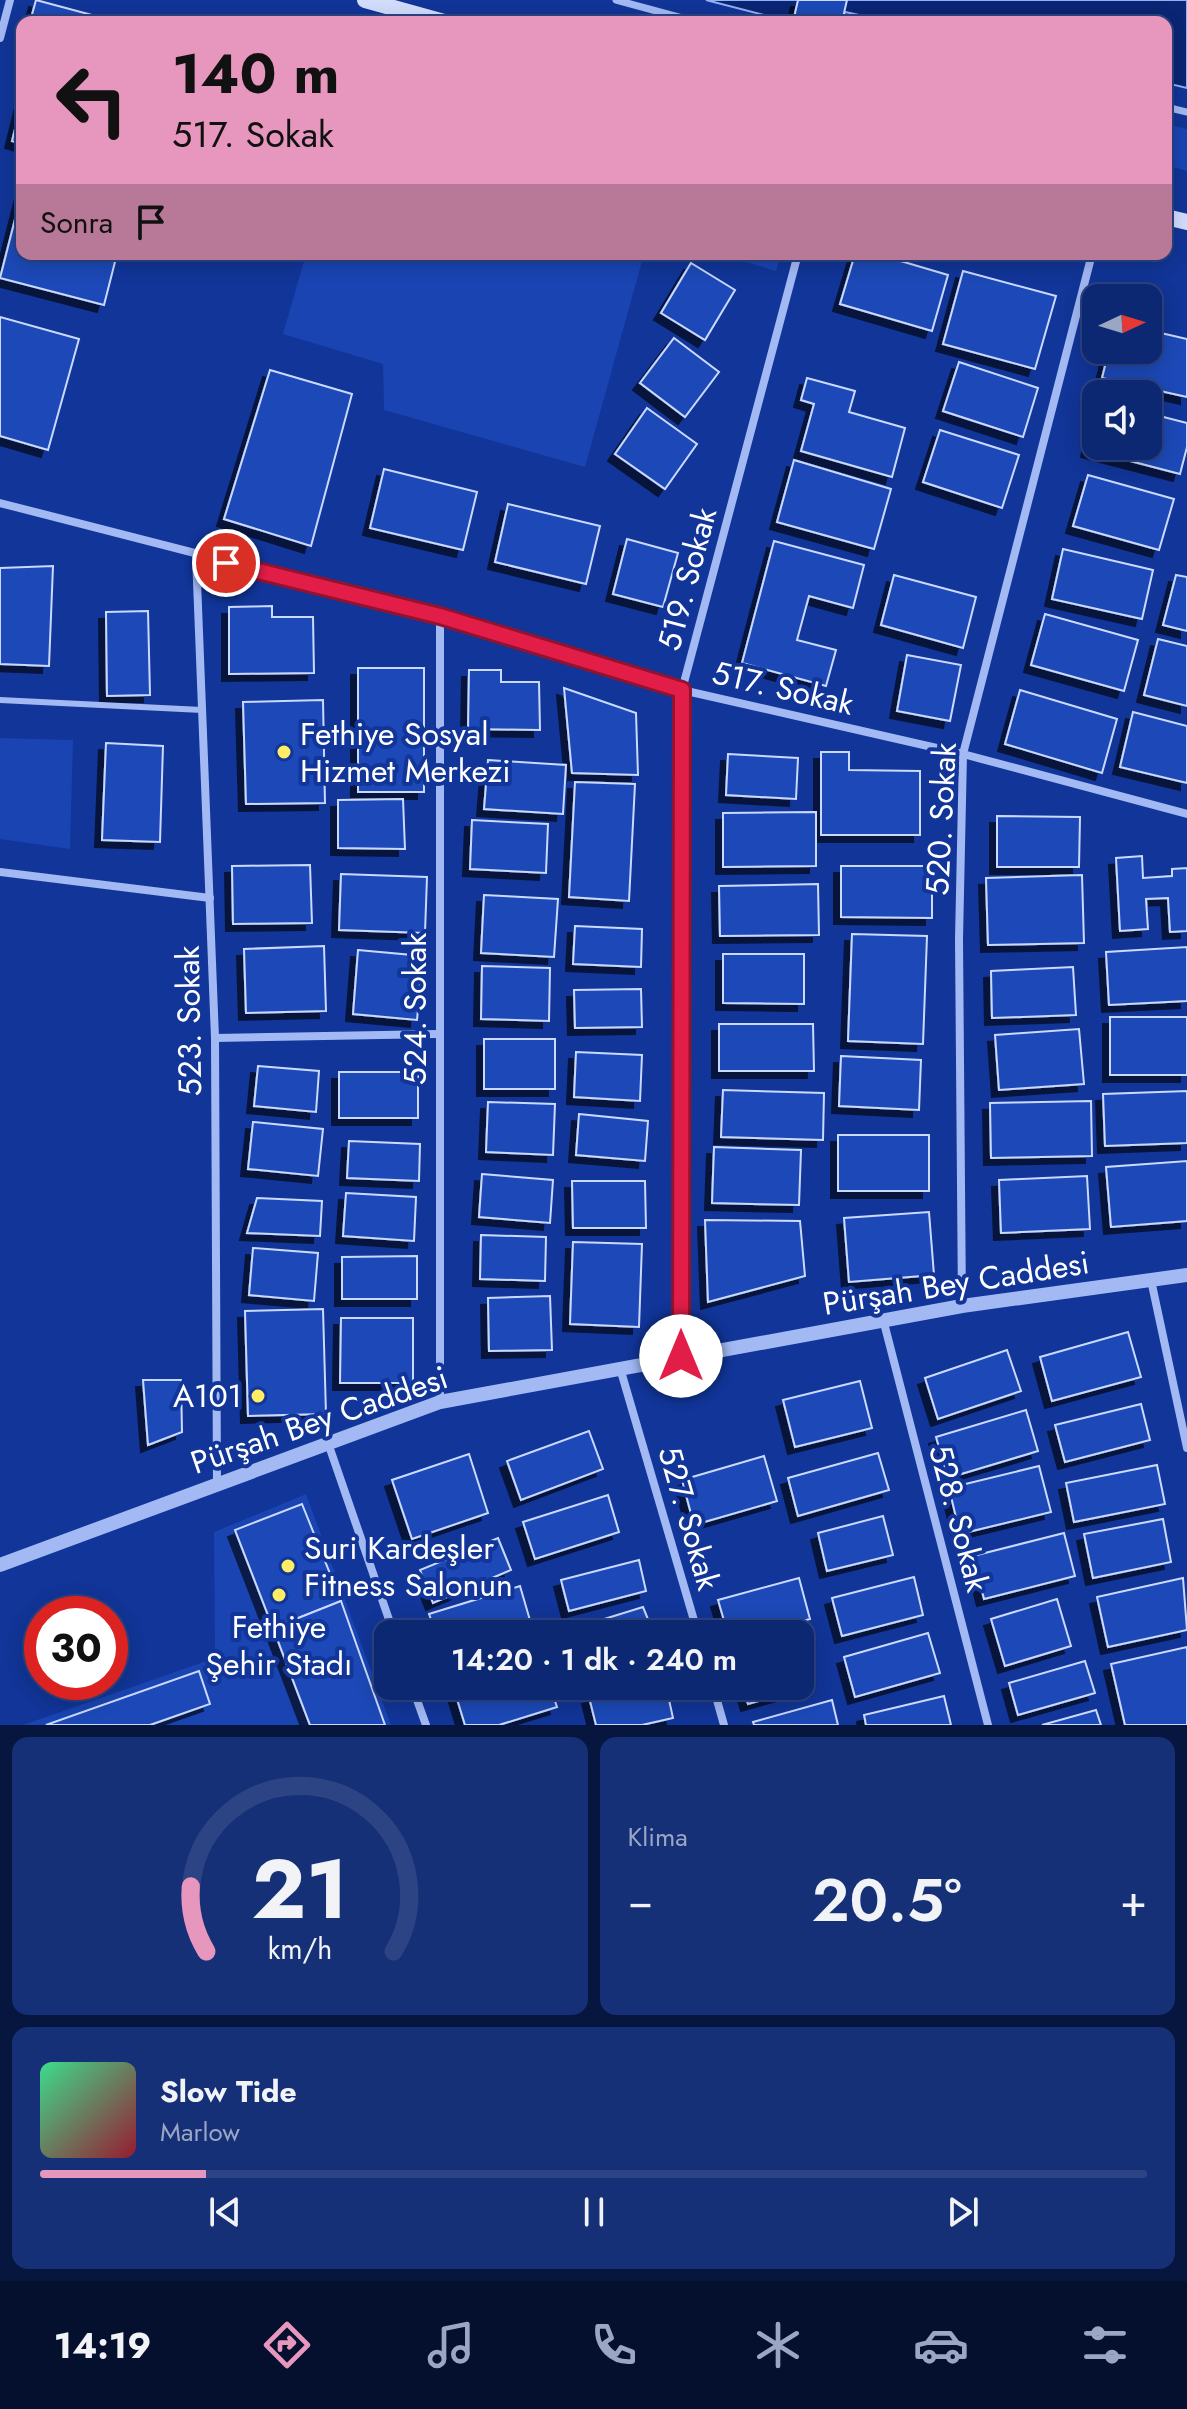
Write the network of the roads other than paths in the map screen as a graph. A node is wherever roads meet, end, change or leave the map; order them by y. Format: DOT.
graph roads {
  1 [pos="10,0"];
  2 [pos="365,0"];
  3 [pos="616,0"];
  4 [pos="422,16"];
  5 [pos="675,16"];
  6 [pos="0,38"];
  7 [pos="796,260"];
  8 [pos="1090,260"];
  9 [pos="0,503"];
  10 [pos="196,556"];
  11 [pos="440,616"];
  12 [pos="682,690"];
  13 [pos="0,700"];
  14 [pos="202,710"];
  15 [pos="963,754"];
  16 [pos="1187,814"];
  17 [pos="0,872"];
  18 [pos="210,898"];
  19 [pos="438,1034"];
  20 [pos="215,1038"];
  21 [pos="1187,1275"];
  22 [pos="1151,1280"];
  23 [pos="962,1306"];
  24 [pos="884,1323"];
  25 [pos="681,1356"];
  26 [pos="620,1368"];
  27 [pos="440,1402"];
  28 [pos="328,1443"];
  29 [pos="1187,1448"];
  30 [pos="217,1485"];
  31 [pos="0,1565"];
  32 [pos="389,1620"];
  33 [pos="694,1620"];
  34 [pos="417,1700"];
  35 [pos="717,1700"];
  36 [pos="426,1725"];
  37 [pos="724,1725"];
  38 [pos="988,1725"];
  1 -- 6 [label="street"];
  2 -- 4 [label="main road"];
  3 -- 5 [label="street"];
  7 -- 12 [label="street, 519. Sokak"];
  8 -- 15 [label="street, 520. Sokak"];
  9 -- 10 [label="street, 517. Sokak"];
  10 -- 11 [label="street, 517. Sokak"];
  10 -- 14 [label="street, 523. Sokak"];
  11 -- 12 [label="street, 517. Sokak"];
  11 -- 19 [label="street, 524. Sokak"];
  12 -- 15 [label="street, 517. Sokak"];
  12 -- 25 [label="street, 519. Sokak"];
  13 -- 14 [label="lane"];
  14 -- 18 [label="street, 523. Sokak"];
  15 -- 16 [label="street, 517. Sokak"];
  15 -- 23 [label="street, 520. Sokak"];
  17 -- 18 [label="street"];
  18 -- 20 [label="street, 523. Sokak"];
  19 -- 20 [label="street"];
  19 -- 27 [label="street, 524. Sokak"];
  20 -- 30 [label="street, 523. Sokak"];
  21 -- 22 [label="street, Pürşah Bey Caddesi"];
  22 -- 23 [label="street, Pürşah Bey Caddesi"];
  22 -- 29 [label="street"];
  23 -- 24 [label="street, Pürşah Bey Caddesi"];
  24 -- 25 [label="street, Pürşah Bey Caddesi"];
  24 -- 38 [label="street, 528. Sokak"];
  25 -- 26 [label="street, Pürşah Bey Caddesi"];
  26 -- 27 [label="street, Pürşah Bey Caddesi"];
  26 -- 33 [label="street, 527. Sokak"];
  27 -- 28 [label="street, Pürşah Bey Caddesi"];
  28 -- 30 [label="street, Pürşah Bey Caddesi"];
  28 -- 32 [label="street"];
  30 -- 31 [label="street, Pürşah Bey Caddesi"];
  34 -- 36 [label="street"];
  35 -- 37 [label="street"];
}
